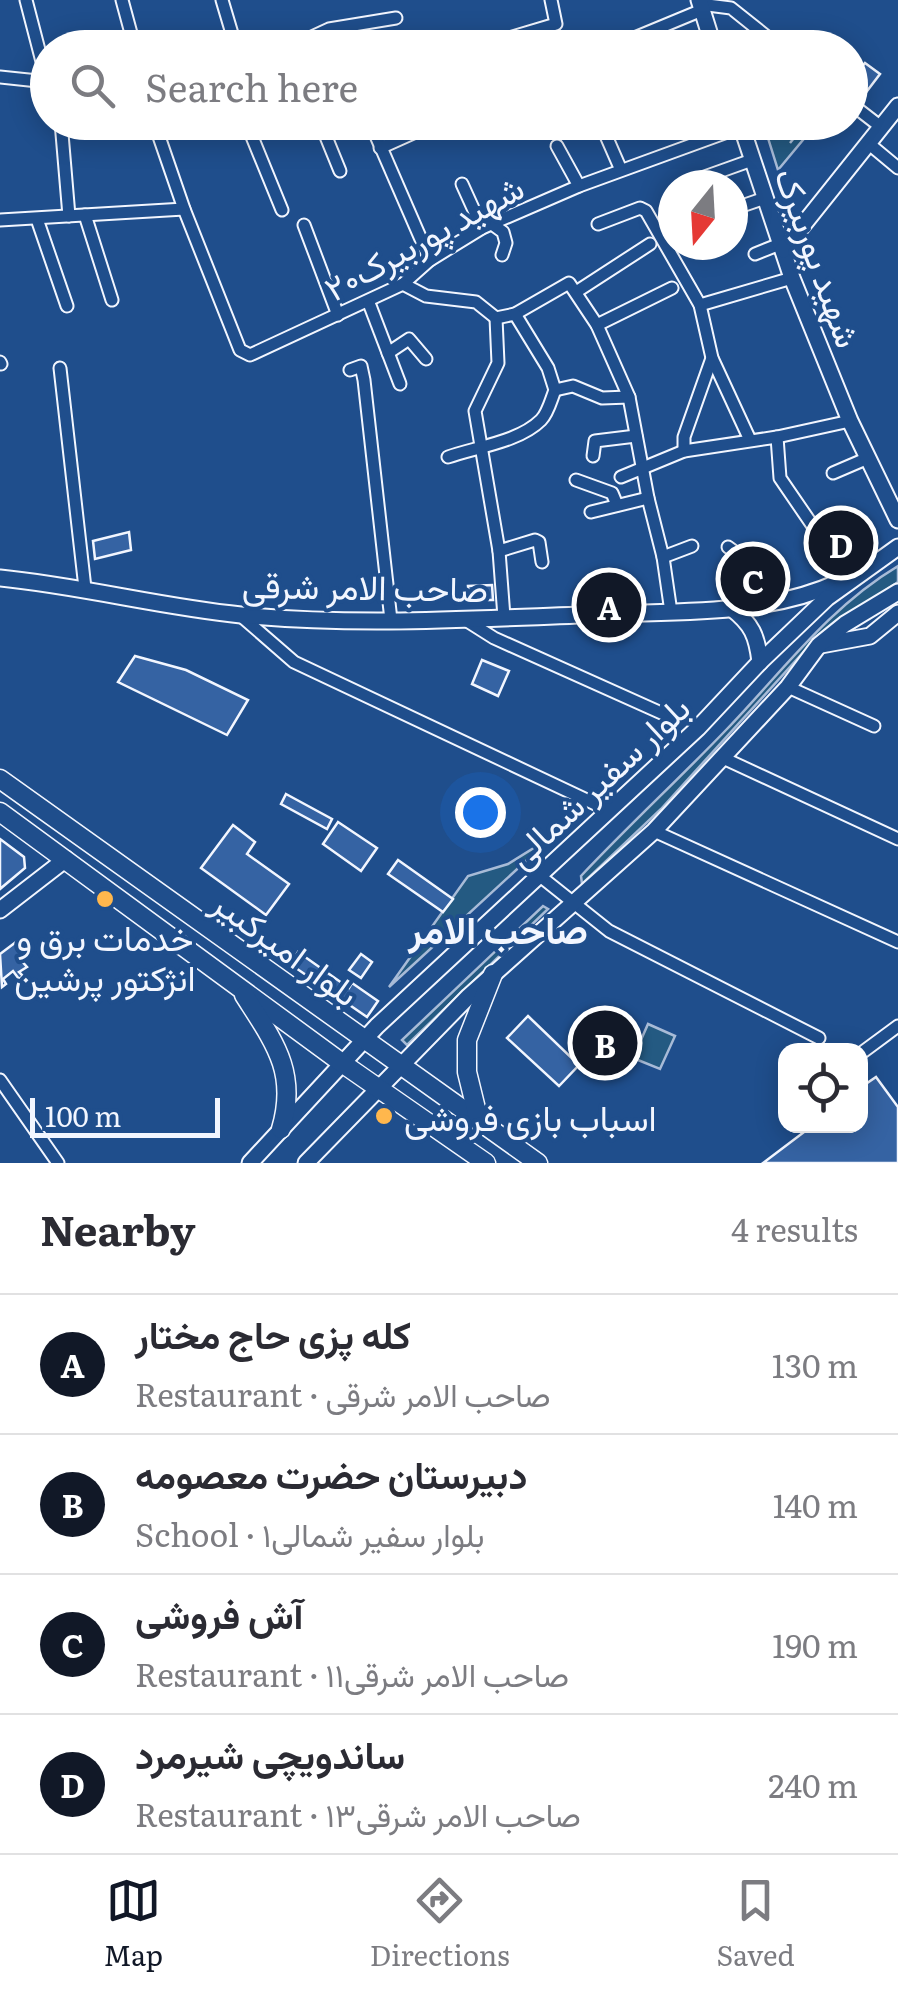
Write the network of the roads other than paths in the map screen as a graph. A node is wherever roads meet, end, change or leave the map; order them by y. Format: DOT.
graph roads {
  1 [pos="26,0"];
  2 [pos="122,0"];
  3 [pos="222,0"];
  4 [pos="551,0"];
  5 [pos="700,5"];
  6 [pos="396,18"];
  7 [pos="35,30"];
  8 [pos="130,30"];
  9 [pos="231,30"];
  10 [pos="339,30"];
  11 [pos="536,30"];
  12 [pos="648,30"];
  13 [pos="708,30"];
  14 [pos="758,30"];
  15 [pos="0,77"];
  16 [pos="30,80"];
  17 [pos="898,106"];
  18 [pos="868,117"];
  19 [pos="881,127"];
  20 [pos="62,140"];
  21 [pos="160,140"];
  22 [pos="253,140"];
  23 [pos="327,140"];
  24 [pos="377,140"];
  25 [pos="398,140"];
  26 [pos="608,140"];
  27 [pos="700,140"];
  28 [pos="745,140"];
  29 [pos="868,144"];
  30 [pos="557,146"];
  31 [pos="380,148"];
  32 [pos="752,160"];
  33 [pos="898,168"];
  34 [pos="621,170"];
  35 [pos="724,170"];
  36 [pos="340,172"];
  37 [pos="462,184"];
  38 [pos="579,186"];
  39 [pos="765,198"];
  40 [pos="748,204"];
  41 [pos="184,209"];
  42 [pos="282,210"];
  43 [pos="85,215"];
  44 [pos="68,216"];
  45 [pos="37,218"];
  46 [pos="0,220"];
  47 [pos="304,224"];
  48 [pos="598,224"];
  49 [pos="487,226"];
  50 [pos="650,244"];
  51 [pos="781,247"];
  52 [pos="754,254"];
  53 [pos="502,255"];
  54 [pos="430,260"];
  55 [pos="792,278"];
  56 [pos="402,284"];
  57 [pos="572,287"];
  58 [pos="672,288"];
  59 [pos="112,300"];
  60 [pos="369,302"];
  61 [pos="700,304"];
  62 [pos="67,306"];
  63 [pos="515,314"];
  64 [pos="338,315"];
  65 [pos="496,318"];
  66 [pos="597,325"];
  67 [pos="388,353"];
  68 [pos="712,358"];
  69 [pos="426,359"];
  70 [pos="60,368"];
  71 [pos="350,370"];
  72 [pos="400,384"];
  73 [pos="555,390"];
  74 [pos="629,397"];
  75 [pos="850,421"];
  76 [pos="636,436"];
  77 [pos="777,437"];
  78 [pos="750,440"];
  79 [pos="482,445"];
  80 [pos="684,451"];
  81 [pos="448,456"];
  82 [pos="593,456"];
  83 [pos="868,458"];
  84 [pos="642,468"];
  85 [pos="833,473"];
  86 [pos="621,478"];
  87 [pos="576,480"];
  88 [pos="648,498"];
  89 [pos="618,504"];
  90 [pos="591,512"];
  91 [pos="898,520"];
  92 [pos="692,546"];
  93 [pos="728,547"];
  94 [pos="898,548"];
  95 [pos="499,550"];
  96 [pos="663,557"];
  97 [pos="542,562"];
  98 [pos="858,574"];
  99 [pos="0,578"];
  100 [pos="834,584"];
  101 [pos="86,588"];
  102 [pos="898,592"];
  103 [pos="754,605"];
  104 [pos="730,608"];
  105 [pos="672,612"];
  106 [pos="240,615"];
  107 [pos="504,617"];
  108 [pos="464,619"];
  109 [pos="391,620"];
  110 [pos="895,622"];
  111 [pos="819,645"];
  112 [pos="760,662"];
  113 [pos="788,686"];
  114 [pos="668,716"];
  115 [pos="874,726"];
  116 [pos="722,758"];
  117 [pos="0,779"];
  118 [pos="608,810"];
  119 [pos="0,812"];
  120 [pos="654,831"];
  121 [pos="898,839"];
  122 [pos="66,859"];
  123 [pos="540,876"];
  124 [pos="574,904"];
  125 [pos="0,910"];
  126 [pos="898,942"];
  127 [pos="493,974"];
  128 [pos="236,982"];
  129 [pos="898,1026"];
  130 [pos="819,1038"];
  131 [pos="363,1040"];
  132 [pos="868,1048"];
  133 [pos="342,1063"];
  134 [pos="399,1066"];
  135 [pos="0,1080"];
  136 [pos="378,1088"];
  137 [pos="479,1121"];
  138 [pos="281,1129"];
  139 [pos="314,1160"];
  140 [pos="58,1163"];
  141 [pos="250,1163"];
  142 [pos="486,1163"];
  143 [pos="538,1163"];
  1 -- 7 [label="street"];
  2 -- 8 [label="street"];
  3 -- 9 [label="street"];
  4 -- 11 [label="street"];
  5 -- 12 [label="street"];
  5 -- 13 [label="main road"];
  5 -- 14 [label="street"];
  6 -- 10 [label="street"];
  15 -- 16 [label="street"];
  17 -- 19 [label="main road"];
  18 -- 19 [label="street"];
  19 -- 29 [label="main road"];
  20 -- 44 [label="street"];
  21 -- 41 [label="street"];
  22 -- 42 [label="street"];
  23 -- 36 [label="street"];
  24 -- 31 [label="street"];
  25 -- 31 [label="street"];
  26 -- 34 [label="street"];
  27 -- 34 [label="street, شهید پوربیرک۲۰"];
  28 -- 32 [label="main road, شهید پوربیرک"];
  29 -- 33 [label="street"];
  29 -- 51 [label="main road"];
  30 -- 38 [label="street"];
  31 -- 54 [label="street"];
  32 -- 35 [label="street"];
  32 -- 39 [label="main road, شهید پوربیرک"];
  34 -- 38 [label="street, شهید پوربیرک۲۰"];
  37 -- 49 [label="street"];
  38 -- 49 [label="street, شهید پوربیرک۲۰"];
  39 -- 40 [label="street"];
  39 -- 51 [label="main road, شهید پوربیرک"];
  41 -- 43 [label="street"];
  41 -- 64 [label="street, شهید پوربیرک۲۰"];
  43 -- 44 [label="street"];
  43 -- 59 [label="street"];
  44 -- 45 [label="street"];
  45 -- 46 [label="street"];
  45 -- 62 [label="street"];
  47 -- 64 [label="street"];
  48 -- 61 [label="street"];
  49 -- 53 [label="street"];
  49 -- 54 [label="street, شهید پوربیرک۲۰"];
  50 -- 57 [label="street"];
  51 -- 52 [label="street"];
  51 -- 55 [label="main road, شهید پوربیرک"];
  54 -- 56 [label="street, شهید پوربیرک۲۰"];
  55 -- 61 [label="street"];
  55 -- 75 [label="main road, شهید پوربیرک"];
  56 -- 60 [label="street, شهید پوربیرک۲۰"];
  56 -- 65 [label="street"];
  57 -- 63 [label="street"];
  57 -- 66 [label="street"];
  58 -- 66 [label="street"];
  60 -- 64 [label="street, شهید پوربیرک۲۰"];
  60 -- 67 [label="street"];
  61 -- 68 [label="street"];
  63 -- 65 [label="street"];
  63 -- 73 [label="street"];
  65 -- 79 [label="street"];
  66 -- 74 [label="street"];
  67 -- 69 [label="street"];
  67 -- 72 [label="street"];
  68 -- 78 [label="street"];
  68 -- 80 [label="street"];
  70 -- 101 [label="street"];
  71 -- 109 [label="street"];
  73 -- 74 [label="street"];
  73 -- 79 [label="street"];
  74 -- 76 [label="street"];
  75 -- 77 [label="street"];
  75 -- 83 [label="main road, شهید پوربیرک"];
  76 -- 82 [label="street"];
  76 -- 84 [label="street"];
  77 -- 78 [label="street"];
  77 -- 100 [label="street"];
  78 -- 80 [label="street"];
  79 -- 81 [label="street"];
  79 -- 95 [label="street"];
  80 -- 84 [label="street"];
  83 -- 85 [label="street"];
  83 -- 91 [label="main road, شهید پوربیرک"];
  84 -- 86 [label="street"];
  84 -- 88 [label="street"];
  87 -- 89 [label="street"];
  88 -- 89 [label="street"];
  88 -- 96 [label="street"];
  89 -- 90 [label="street"];
  92 -- 96 [label="street"];
  93 -- 103 [label="street"];
  94 -- 98 [label="main road, بلوار سفیر شمالی"];
  95 -- 97 [label="street"];
  95 -- 107 [label="street"];
  96 -- 105 [label="street"];
  98 -- 100 [label="main road, صاحب الامر شرقی"];
  98 -- 112 [label="main road, بلوار سفیر شمالی"];
  99 -- 101 [label="main road, صاحب الامر شرقی"];
  100 -- 103 [label="main road, صاحب الامر شرقی"];
  101 -- 106 [label="main road, صاحب الامر شرقی"];
  102 -- 111 [label="main road, بلوار سفیر شمالی"];
  103 -- 104 [label="main road, صاحب الامر شرقی"];
  104 -- 105 [label="main road, صاحب الامر شرقی"];
  104 -- 112 [label="main road"];
  105 -- 107 [label="main road, صاحب الامر شرقی"];
  106 -- 109 [label="main road, صاحب الامر شرقی"];
  106 -- 118 [label="street"];
  107 -- 108 [label="main road, صاحب الامر شرقی"];
  108 -- 109 [label="main road, صاحب الامر شرقی"];
  108 -- 114 [label="street"];
  110 -- 111 [label="main road"];
  111 -- 113 [label="main road, بلوار سفیر شمالی"];
  112 -- 118 [label="main road, بلوار سفیر شمالی"];
  113 -- 115 [label="street"];
  113 -- 116 [label="main road, بلوار سفیر شمالی"];
  116 -- 120 [label="main road, بلوار سفیر شمالی"];
  116 -- 121 [label="street"];
  117 -- 131 [label="main road, بلوار امیرکبیر"];
  118 -- 123 [label="main road, بلوار سفیر شمالی"];
  119 -- 122 [label="main road, بلوار امیرکبیر"];
  120 -- 124 [label="main road, بلوار سفیر شمالی"];
  120 -- 126 [label="street"];
  122 -- 125 [label="main road"];
  122 -- 128 [label="main road, بلوار امیرکبیر"];
  123 -- 124 [label="street"];
  123 -- 131 [label="main road, بلوار سفیر شمالی"];
  124 -- 127 [label="main road, بلوار سفیر شمالی"];
  124 -- 130 [label="street"];
  127 -- 134 [label="main road, بلوار سفیر شمالی"];
  127 -- 137 [label="main road"];
  128 -- 133 [label="main road, بلوار امیرکبیر"];
  128 -- 138 [label="main road"];
  129 -- 132 [label="street"];
  131 -- 133 [label="main road, بلوار سفیر شمالی"];
  131 -- 134 [label="main road, بلوار امیرکبیر"];
  133 -- 136 [label="main road, بلوار امیرکبیر"];
  133 -- 138 [label="main road, بلوار سفیر شمالی"];
  134 -- 136 [label="main road, بلوار سفیر شمالی"];
  134 -- 137 [label="main road, بلوار امیرکبیر"];
  135 -- 140 [label="street"];
  136 -- 139 [label="main road, بلوار سفیر شمالی"];
  136 -- 142 [label="main road, بلوار امیرکبیر"];
  137 -- 143 [label="main road, بلوار امیرکبیر"];
  138 -- 141 [label="main road, بلوار سفیر شمالی"];
}
